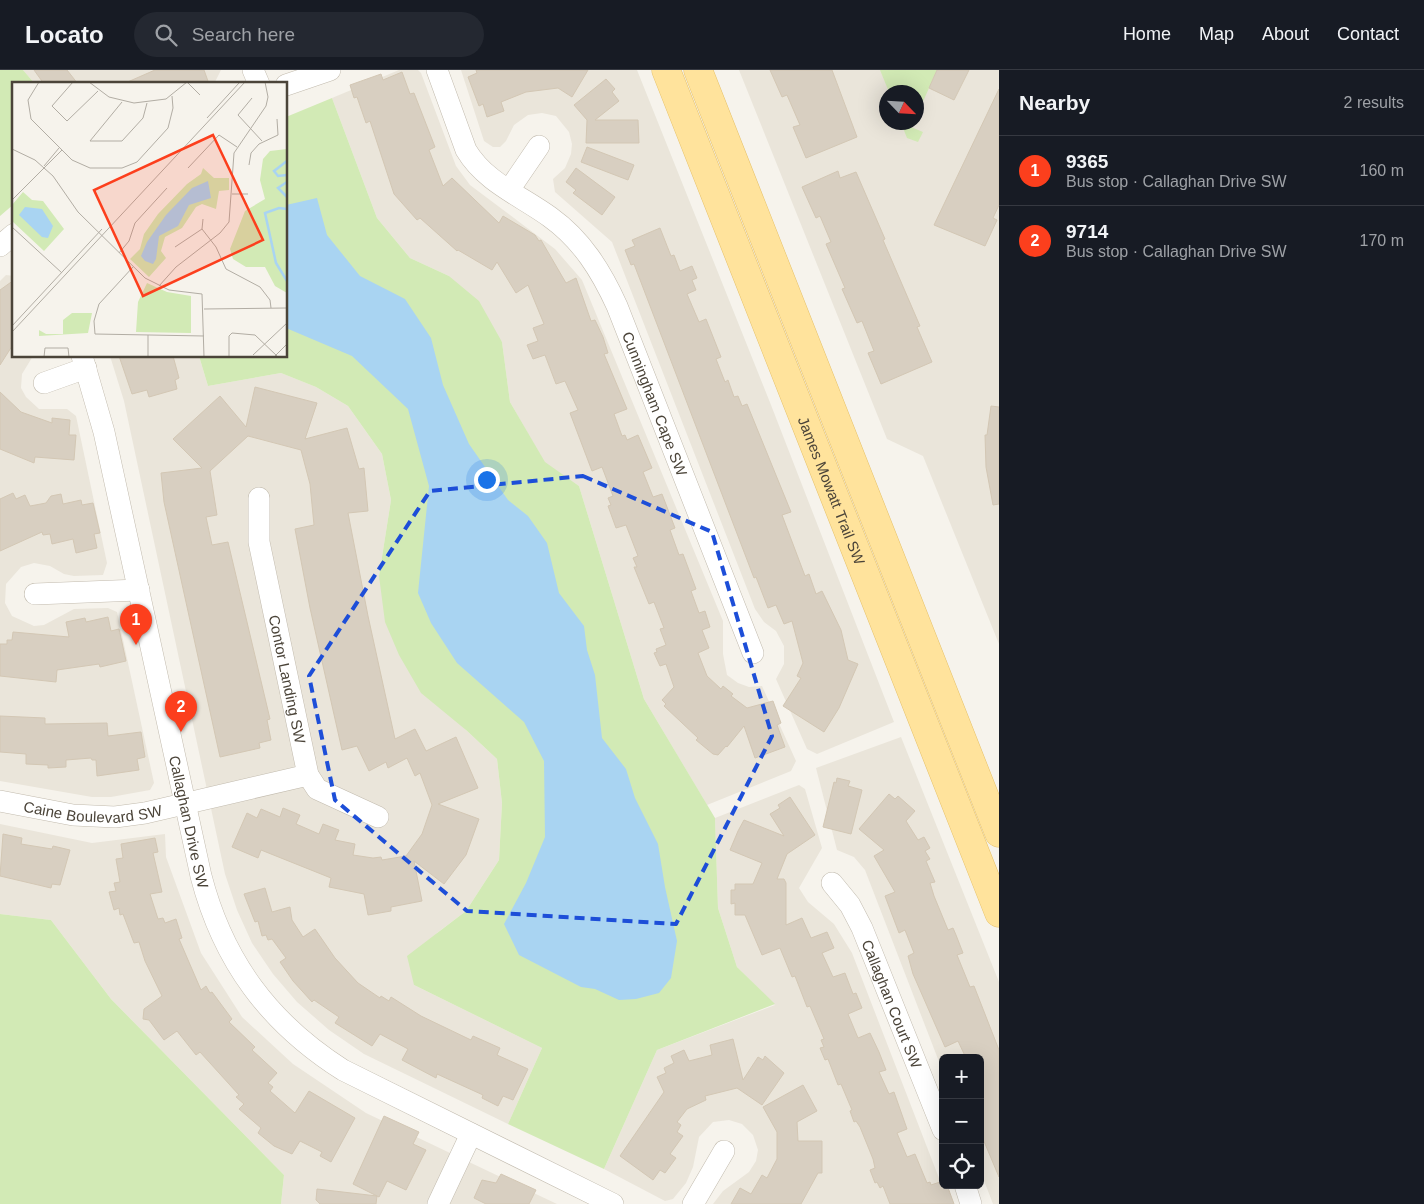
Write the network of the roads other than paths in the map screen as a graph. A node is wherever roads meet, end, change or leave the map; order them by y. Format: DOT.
graph roads {
  1 [pos="253,70"];
  2 [pos="330,70"];
  3 [pos="437,70"];
  4 [pos="666,70"];
  5 [pos="698,70"];
  6 [pos="258,82"];
  7 [pos="288,85"];
  8 [pos="539,146"];
  9 [pos="509,190"];
  10 [pos="12,236"];
  11 [pos="0,246"];
  12 [pos="84,362"];
  13 [pos="44,383"];
  14 [pos="259,498"];
  15 [pos="138,590"];
  16 [pos="34,594"];
  17 [pos="753,653"];
  18 [pos="308,775"];
  19 [pos="0,801"];
  20 [pos="184,804"];
  21 [pos="378,818"];
  22 [pos="999,833"];
  23 [pos="832,883"];
  24 [pos="999,913"];
  25 [pos="939,1120"];
  26 [pos="471,1134"];
  27 [pos="724,1151"];
  28 [pos="966,1189"];
  29 [pos="438,1204"];
  30 [pos="613,1204"];
  31 [pos="693,1204"];
  32 [pos="971,1204"];
  1 -- 6 [label="street"];
  2 -- 7 [label="street"];
  3 -- 9 [label="street, Cunningham Cape SW"];
  4 -- 24 [label="main road, James Mowatt Trail SW"];
  5 -- 22 [label="main road, James Mowatt Trail SW"];
  8 -- 9 [label="street"];
  9 -- 17 [label="street, Cunningham Cape SW"];
  10 -- 11 [label="street"];
  12 -- 13 [label="street"];
  12 -- 15 [label="street, Callaghan Drive SW"];
  14 -- 18 [label="street, Contor Landing SW"];
  15 -- 16 [label="street"];
  15 -- 20 [label="street, Callaghan Drive SW"];
  18 -- 20 [label="street, Caine Boulevard SW"];
  18 -- 21 [label="street"];
  19 -- 20 [label="street, Caine Boulevard SW"];
  20 -- 26 [label="street, Callaghan Drive SW"];
  23 -- 25 [label="street, Callaghan Court SW"];
  26 -- 29 [label="street"];
  26 -- 30 [label="street, Callaghan Drive SW"];
  27 -- 31 [label="street"];
  28 -- 32 [label="street"];
}
